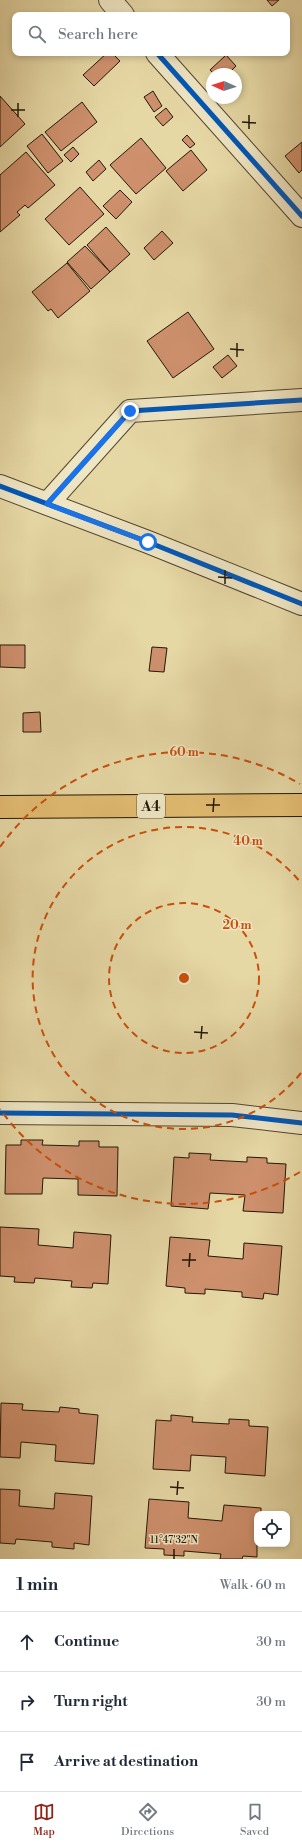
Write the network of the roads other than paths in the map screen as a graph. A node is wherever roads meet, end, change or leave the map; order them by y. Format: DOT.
graph roads {
  1 [pos="110,0"];
  2 [pos="120,12"];
  3 [pos="160,56"];
  4 [pos="302,216"];
  5 [pos="302,400"];
  6 [pos="0,486"];
  7 [pos="47,504"];
  8 [pos="302,604"];
  9 [pos="302,805"];
  10 [pos="0,807"];
  11 [pos="0,1113"];
  12 [pos="302,1123"];
  1 -- 2 [label="street"];
  3 -- 4 [label="street"];
  5 -- 7 [label="street"];
  6 -- 7 [label="street"];
  7 -- 8 [label="street"];
  9 -- 10 [label="highway, A4"];
  11 -- 12 [label="street"];
}
